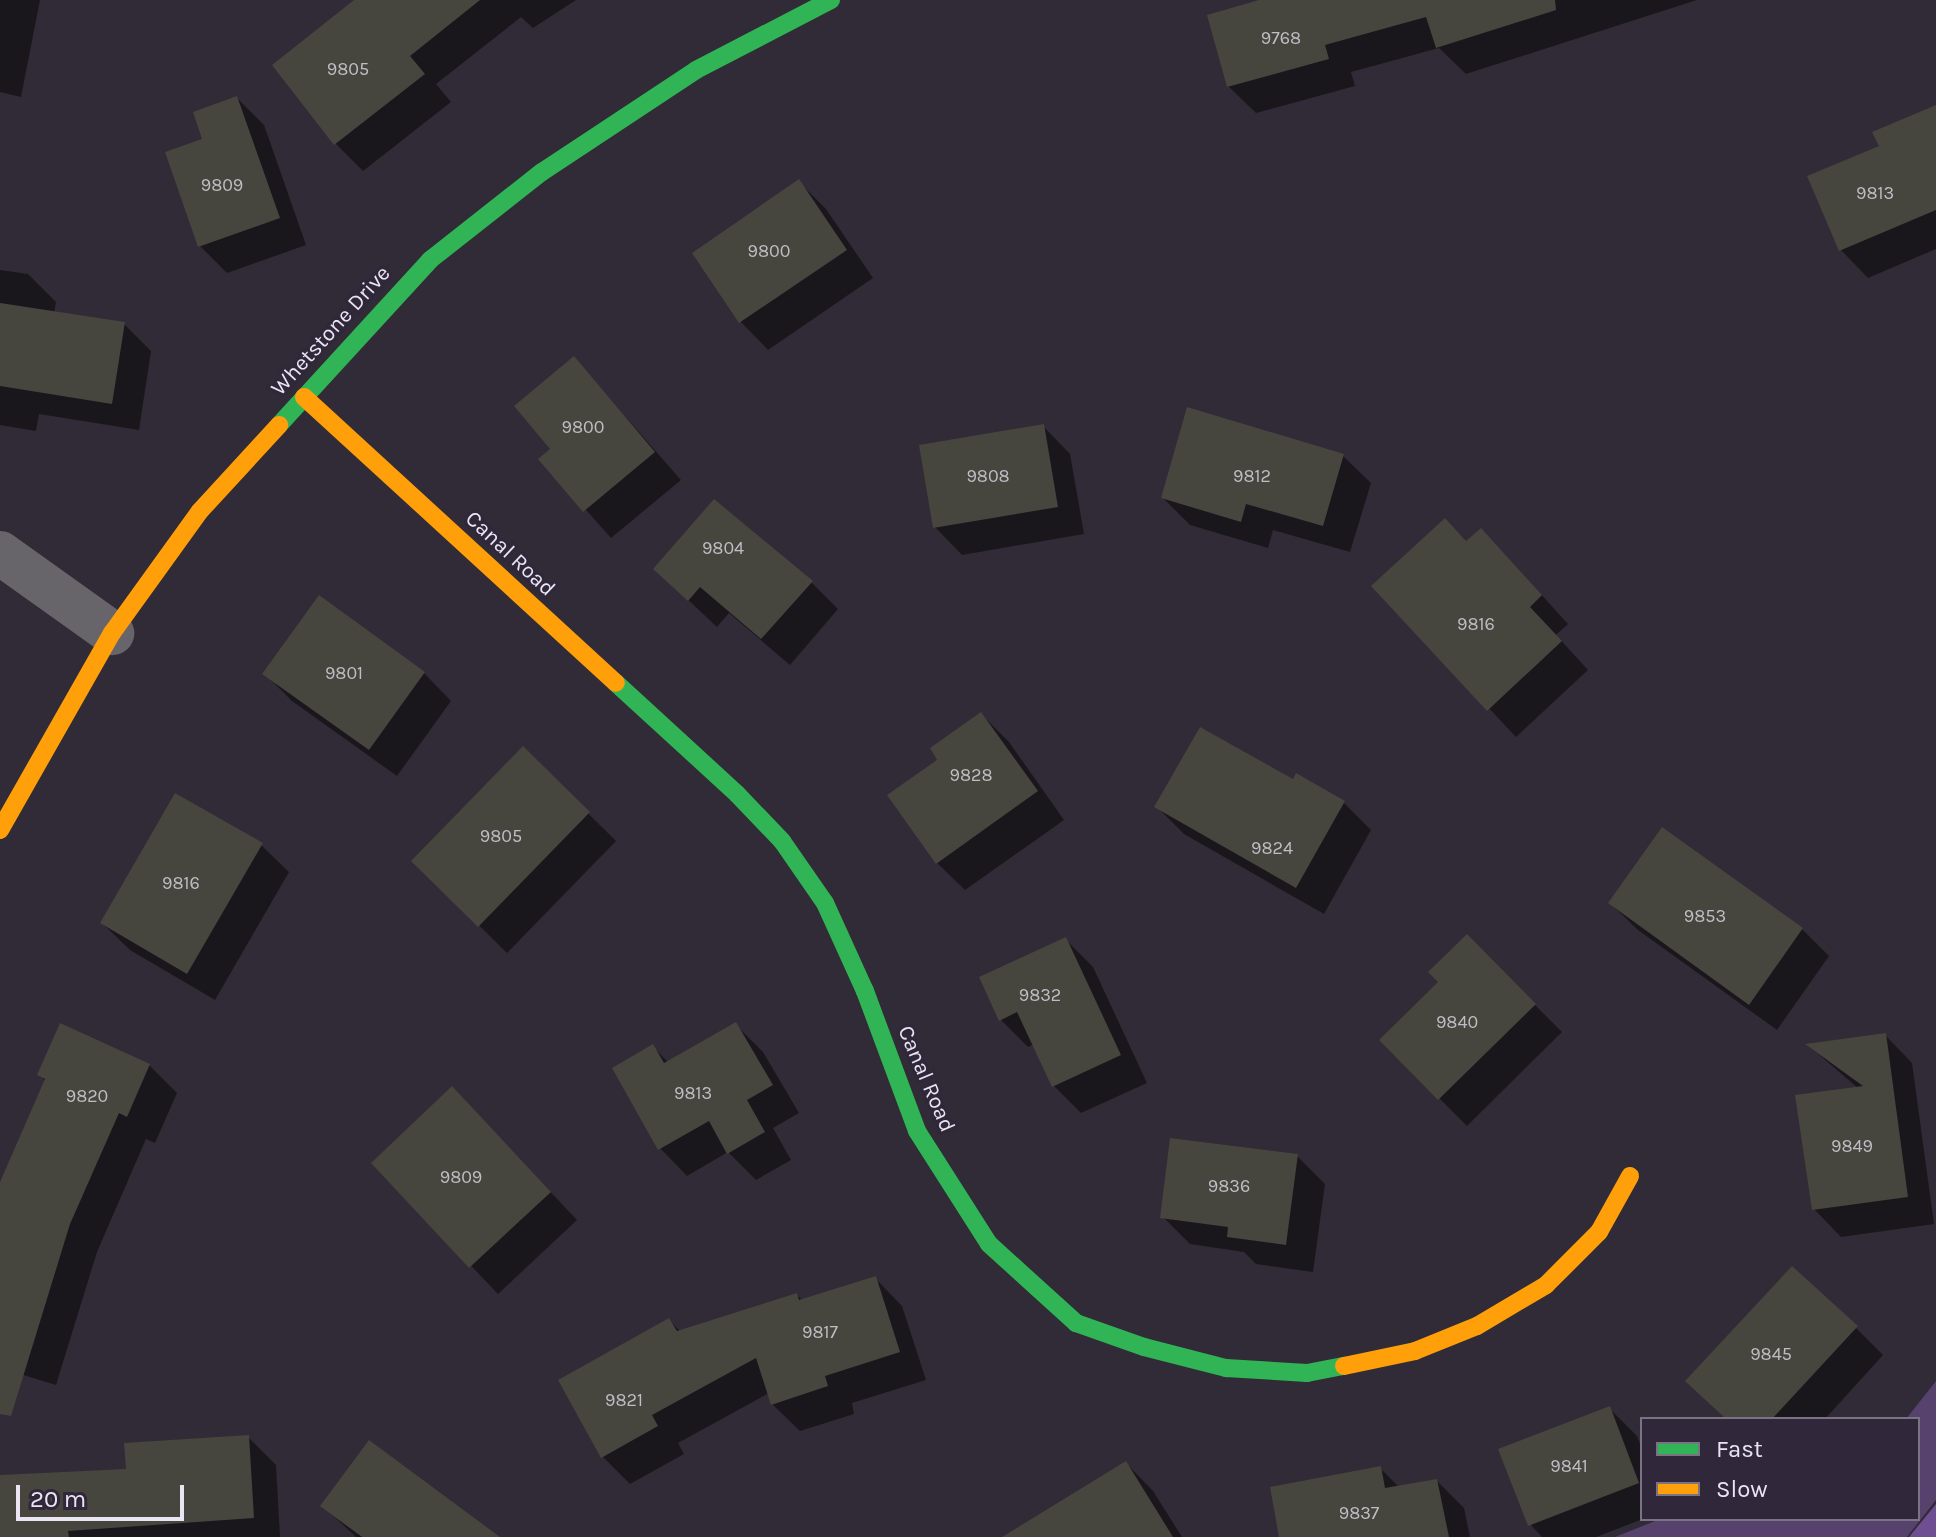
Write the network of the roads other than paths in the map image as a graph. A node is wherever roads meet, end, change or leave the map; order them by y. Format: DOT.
graph roads {
  1 [pos="831,0"];
  2 [pos="304,397"];
  3 [pos="0,553"];
  4 [pos="112,633"];
  5 [pos="0,830"];
  6 [pos="1630,1176"];
  1 -- 2 [label="street, Whetstone Drive"];
  2 -- 4 [label="street, Whetstone Drive"];
  2 -- 6 [label="street, Canal Road"];
  3 -- 4 [label="street"];
  4 -- 5 [label="street, Whetstone Drive"];
}
